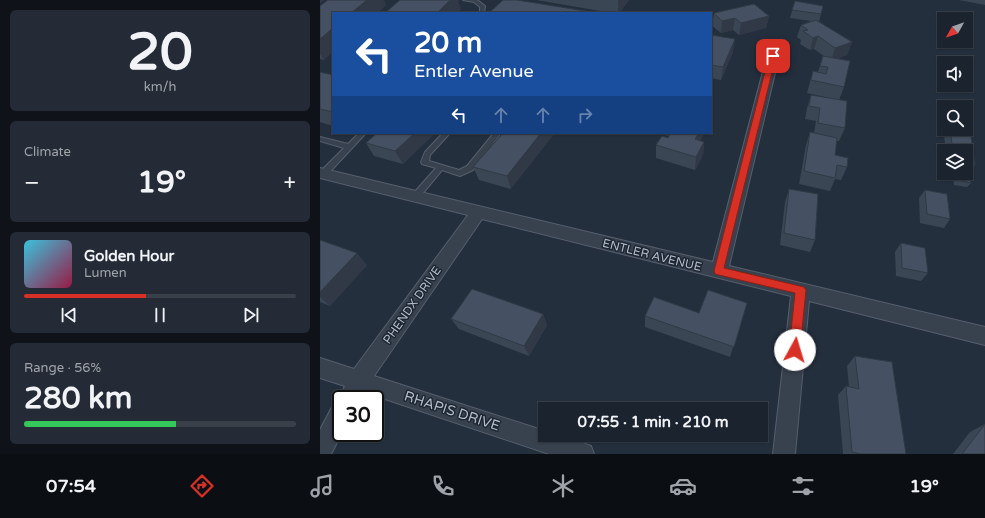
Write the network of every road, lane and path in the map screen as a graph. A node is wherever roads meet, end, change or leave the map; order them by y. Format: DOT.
graph roads {
  1 [pos="465,0"];
  2 [pos="482,12"];
  3 [pos="773,56"];
  4 [pos="362,134"];
  5 [pos="446,134"];
  6 [pos="497,134"];
  7 [pos="320,139"];
  8 [pos="349,147"];
  9 [pos="440,168"];
  10 [pos="321,173"];
  11 [pos="415,197"];
  12 [pos="478,213"];
  13 [pos="719,271"];
  14 [pos="801,290"];
  15 [pos="985,336"];
  16 [pos="320,368"];
  17 [pos="359,380"];
  18 [pos="354,390"];
  19 [pos="332,430"];
  20 [pos="320,452"];
  21 [pos="583,454"];
  22 [pos="784,454"];
  1 -- 2 [label="lane"];
  3 -- 13 [label="street"];
  4 -- 8 [label="lane"];
  5 -- 9 [label="lane"];
  6 -- 9 [label="lane"];
  7 -- 8 [label="lane"];
  8 -- 10 [label="lane"];
  9 -- 11 [label="lane"];
  10 -- 11 [label="street, ENTLER AVENUE"];
  11 -- 12 [label="street, ENTLER AVENUE"];
  12 -- 13 [label="street, ENTLER AVENUE"];
  12 -- 17 [label="street, PHENDX DRIVE"];
  13 -- 14 [label="street, ENTLER AVENUE"];
  14 -- 15 [label="street, ENTLER AVENUE"];
  14 -- 22 [label="street"];
  16 -- 17 [label="street, RHAPIS DRIVE"];
  17 -- 18 [label="street, PHENDX DRIVE"];
  17 -- 21 [label="street, RHAPIS DRIVE"];
  19 -- 20 [label="street"];
}
